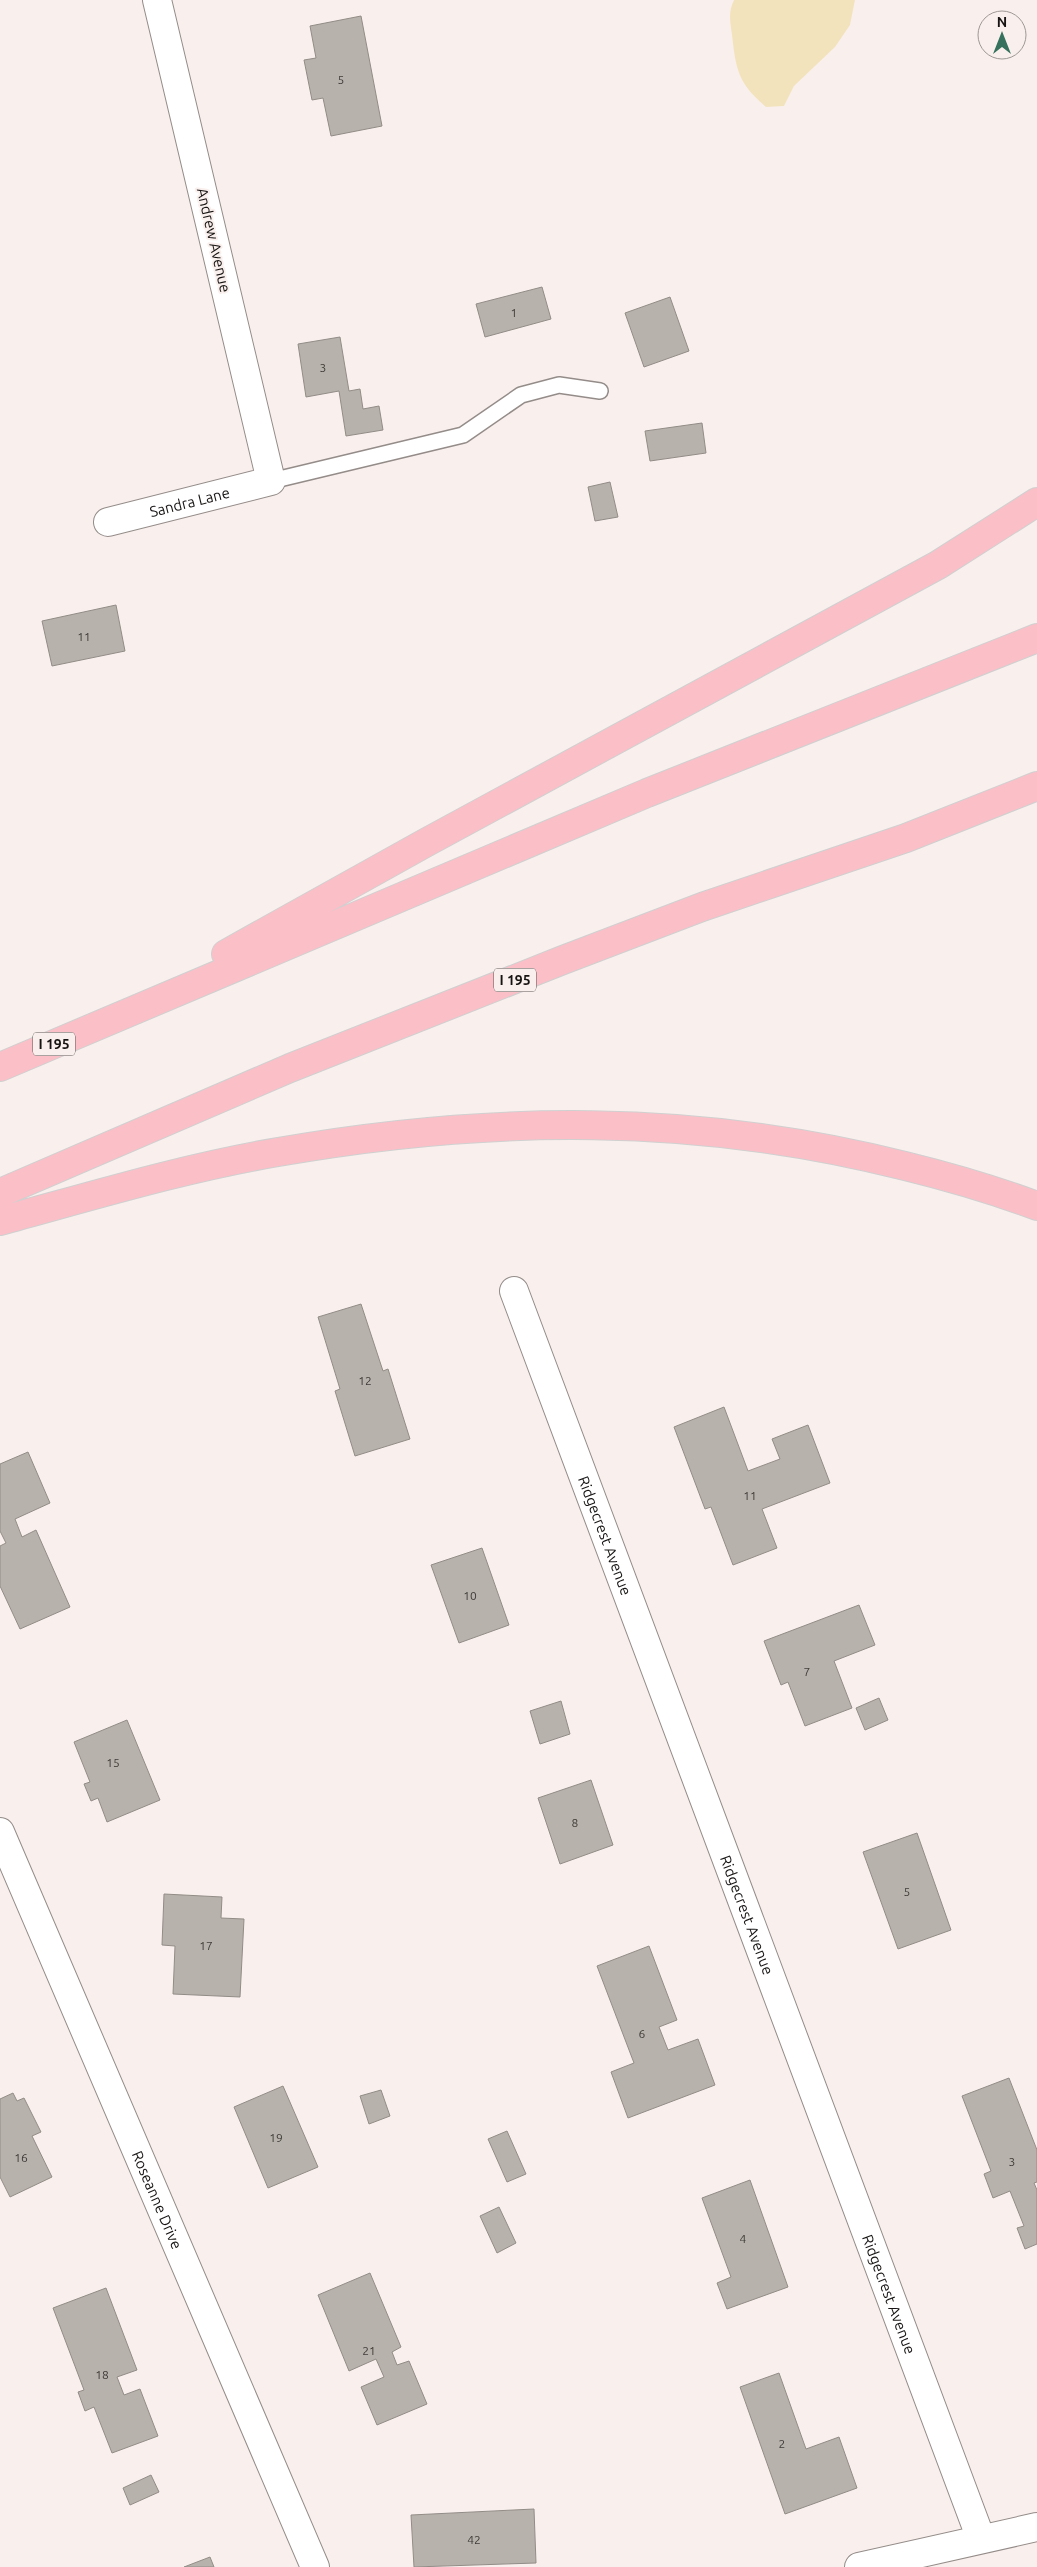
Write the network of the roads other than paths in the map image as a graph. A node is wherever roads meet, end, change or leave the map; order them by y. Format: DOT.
graph roads {
  1 [pos="157,0"];
  2 [pos="600,391"];
  3 [pos="271,481"];
  4 [pos="1037,502"];
  5 [pos="108,522"];
  6 [pos="1037,638"];
  7 [pos="1037,786"];
  8 [pos="107,1021"];
  9 [pos="0,1067"];
  10 [pos="0,1193"];
  11 [pos="1037,1206"];
  12 [pos="0,1220"];
  13 [pos="514,1291"];
  14 [pos="0,1832"];
  15 [pos="1037,2526"];
  16 [pos="981,2539"];
  17 [pos="315,2567"];
  18 [pos="859,2567"];
  1 -- 3 [label="street, Andrew Avenue"];
  2 -- 3 [label="lane"];
  3 -- 5 [label="street, Sandra Lane"];
  4 -- 8 [label="highway"];
  6 -- 8 [label="highway, I 195"];
  7 -- 10 [label="highway, I 195"];
  8 -- 9 [label="highway, I 195"];
  11 -- 12 [label="highway"];
  13 -- 16 [label="street, Ridgecrest Avenue"];
  14 -- 17 [label="street, Roseanne Drive"];
  15 -- 16 [label="street"];
  16 -- 18 [label="street"];
}
